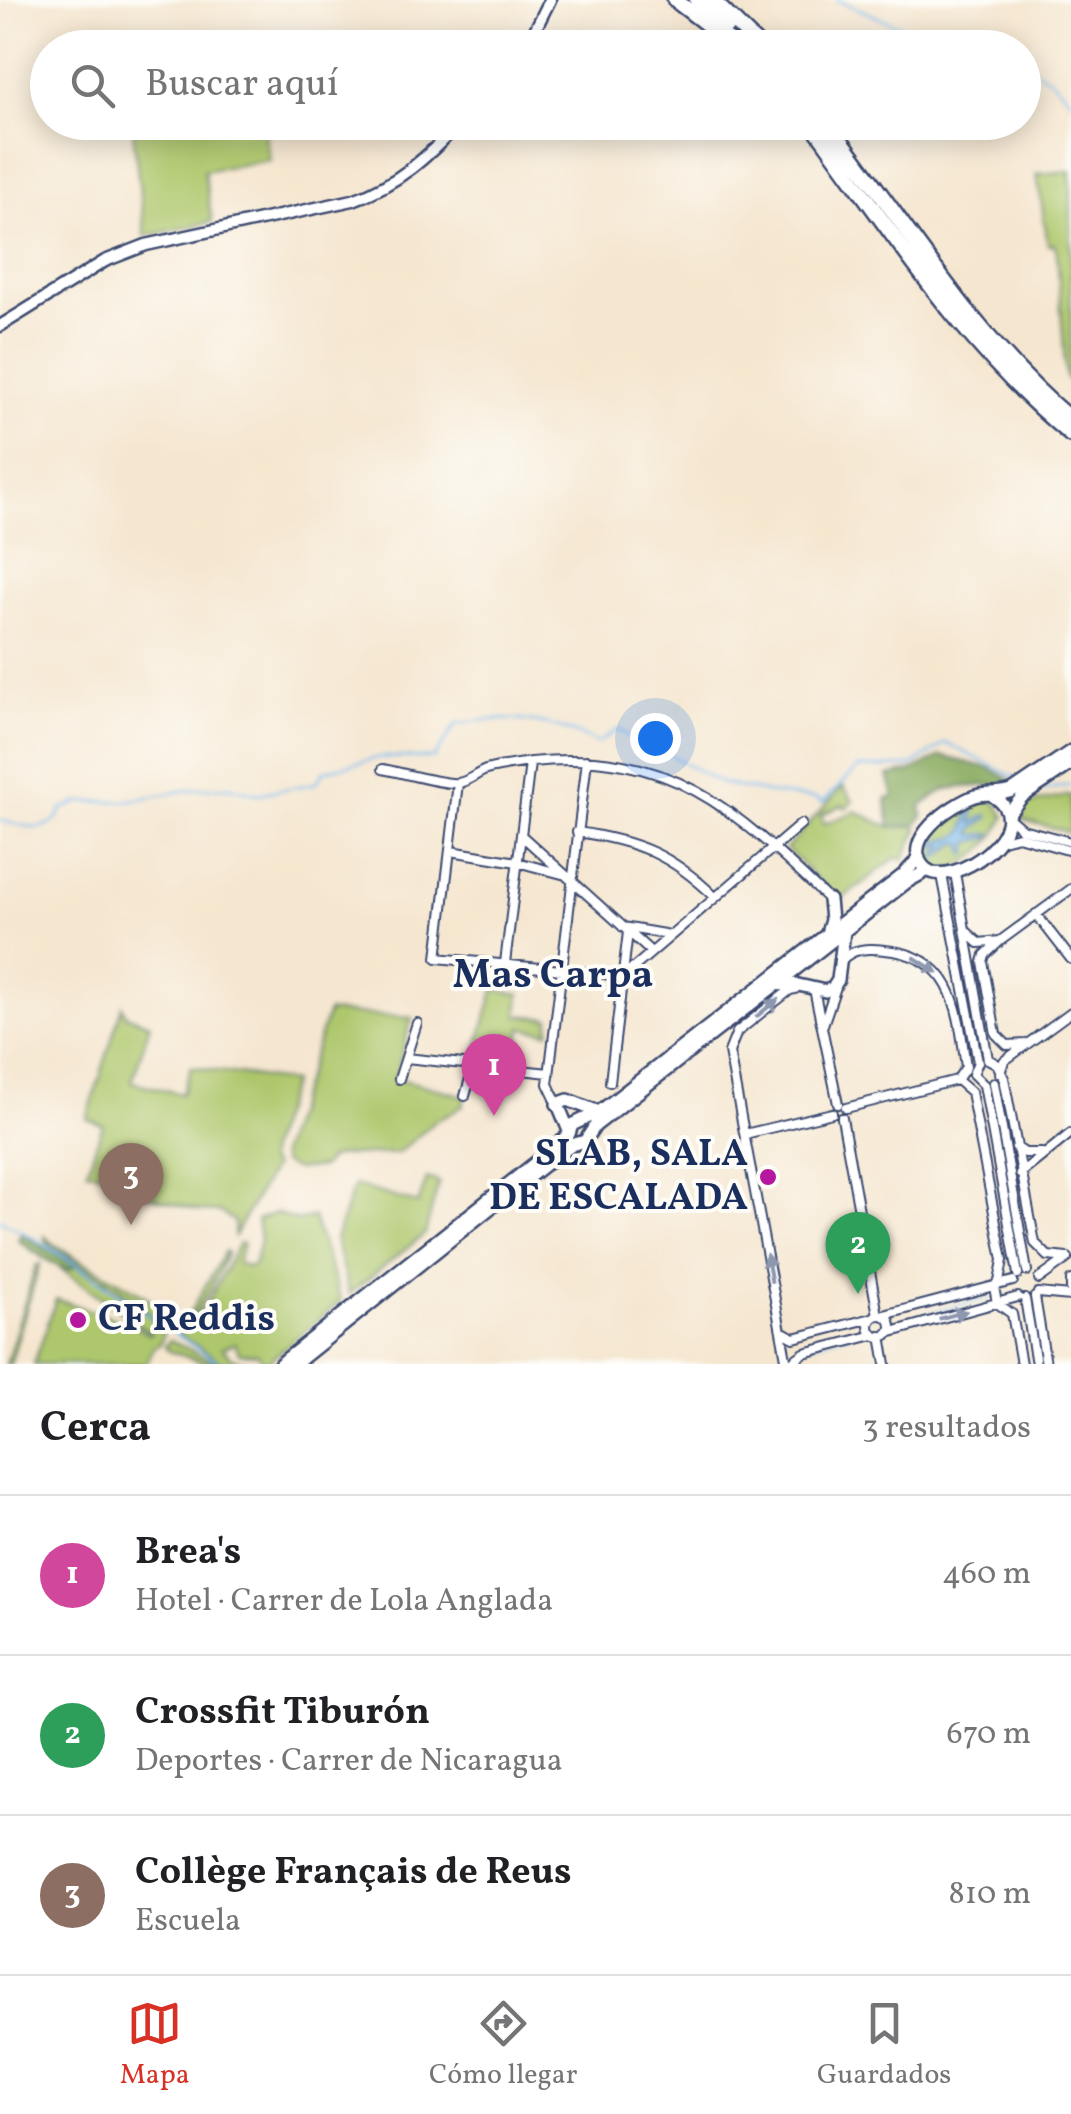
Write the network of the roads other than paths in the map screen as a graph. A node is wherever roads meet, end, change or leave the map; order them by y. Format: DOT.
graph roads {
  1 [pos="675,0"];
  2 [pos="697,0"];
  3 [pos="712,0"];
  4 [pos="723,0"];
  5 [pos="550,1"];
  6 [pos="535,30"];
  7 [pos="714,30"];
  8 [pos="729,30"];
  9 [pos="744,30"];
  10 [pos="749,30"];
  11 [pos="443,140"];
  12 [pos="824,140"];
  13 [pos="840,140"];
  14 [pos="0,326"];
  15 [pos="1071,420"];
  16 [pos="1071,438"];
  17 [pos="1071,750"];
  18 [pos="587,760"];
  19 [pos="530,762"];
  20 [pos="1071,764"];
  21 [pos="383,769"];
  22 [pos="458,783"];
  23 [pos="993,796"];
  24 [pos="1009,816"];
  25 [pos="801,824"];
  26 [pos="577,832"];
  27 [pos="522,834"];
  28 [pos="998,841"];
  29 [pos="1071,842"];
  30 [pos="770,844"];
  31 [pos="1071,851"];
  32 [pos="451,852"];
  33 [pos="919,858"];
  34 [pos="517,862"];
  35 [pos="928,870"];
  36 [pos="948,874"];
  37 [pos="568,877"];
  38 [pos="1071,888"];
  39 [pos="715,897"];
  40 [pos="829,900"];
  41 [pos="861,906"];
  42 [pos="1036,914"];
  43 [pos="964,928"];
  44 [pos="626,929"];
  45 [pos="844,931"];
  46 [pos="827,933"];
  47 [pos="670,935"];
  48 [pos="1000,940"];
  49 [pos="650,951"];
  50 [pos="807,959"];
  51 [pos="1071,959"];
  52 [pos="505,964"];
  53 [pos="839,965"];
  54 [pos="561,971"];
  55 [pos="624,976"];
  56 [pos="838,980"];
  57 [pos="773,985"];
  58 [pos="813,990"];
  59 [pos="987,996"];
  60 [pos="1071,1012"];
  61 [pos="417,1022"];
  62 [pos="823,1025"];
  63 [pos="985,1038"];
  64 [pos="1026,1044"];
  65 [pos="406,1058"];
  66 [pos="474,1065"];
  67 [pos="993,1070"];
  68 [pos="549,1073"];
  69 [pos="974,1077"];
  70 [pos="400,1079"];
  71 [pos="960,1080"];
  72 [pos="610,1082"];
  73 [pos="465,1096"];
  74 [pos="558,1105"];
  75 [pos="842,1106"];
  76 [pos="599,1112"];
  77 [pos="832,1113"];
  78 [pos="842,1118"];
  79 [pos="575,1131"];
  80 [pos="1071,1133"];
  81 [pos="745,1134"];
  82 [pos="1016,1147"];
  83 [pos="1046,1152"];
  84 [pos="1020,1174"];
  85 [pos="1030,1226"];
  86 [pos="1069,1257"];
  87 [pos="1025,1259"];
  88 [pos="1020,1275"];
  89 [pos="1039,1279"];
  90 [pos="1071,1280"];
  91 [pos="994,1287"];
  92 [pos="1071,1293"];
  93 [pos="1029,1296"];
  94 [pos="997,1303"];
  95 [pos="878,1316"];
  96 [pos="781,1331"];
  97 [pos="881,1335"];
  98 [pos="280,1364"];
  99 [pos="295,1364"];
  100 [pos="788,1364"];
  101 [pos="886,1364"];
  102 [pos="1022,1364"];
  103 [pos="1036,1364"];
  104 [pos="1046,1364"];
  1 -- 7 [label="highway"];
  2 -- 8 [label="highway"];
  3 -- 9 [label="highway"];
  4 -- 10 [label="highway"];
  5 -- 6 [label="main road"];
  11 -- 14 [label="main road"];
  12 -- 16 [label="highway"];
  13 -- 15 [label="highway"];
  17 -- 23 [label="main road"];
  18 -- 19 [label="street"];
  18 -- 26 [label="street"];
  18 -- 30 [label="street"];
  19 -- 22 [label="street"];
  19 -- 27 [label="street"];
  20 -- 24 [label="main road"];
  21 -- 22 [label="street"];
  22 -- 32 [label="street"];
  23 -- 24 [label="main road"];
  23 -- 33 [label="main road"];
  24 -- 28 [label="main road"];
  24 -- 29 [label="street"];
  25 -- 30 [label="street"];
  26 -- 37 [label="street"];
  26 -- 39 [label="street"];
  27 -- 34 [label="street"];
  27 -- 37 [label="street"];
  28 -- 31 [label="street"];
  28 -- 36 [label="main road"];
  30 -- 39 [label="street"];
  30 -- 40 [label="street"];
  32 -- 34 [label="street"];
  32 -- 52 [label="street"];
  33 -- 35 [label="main road"];
  33 -- 41 [label="main road"];
  34 -- 37 [label="street"];
  34 -- 52 [label="street"];
  35 -- 36 [label="main road"];
  35 -- 45 [label="main road"];
  36 -- 43 [label="street"];
  36 -- 67 [label="street"];
  37 -- 44 [label="street"];
  37 -- 54 [label="street"];
  38 -- 42 [label="street"];
  39 -- 47 [label="street"];
  40 -- 41 [label="main road"];
  40 -- 46 [label="main road"];
  41 -- 46 [label="main road"];
  42 -- 48 [label="street"];
  42 -- 51 [label="street"];
  43 -- 48 [label="street"];
  43 -- 63 [label="street"];
  44 -- 47 [label="street"];
  44 -- 49 [label="street"];
  44 -- 55 [label="street"];
  45 -- 50 [label="main road"];
  45 -- 53 [label="main road"];
  46 -- 50 [label="main road"];
  46 -- 76 [label="main road"];
  47 -- 49 [label="street"];
  48 -- 59 [label="street"];
  49 -- 55 [label="street"];
  50 -- 57 [label="main road"];
  50 -- 58 [label="main road"];
  52 -- 54 [label="street"];
  53 -- 56 [label="main road"];
  53 -- 71 [label="street, one-way"];
  54 -- 55 [label="street"];
  54 -- 68 [label="street"];
  55 -- 72 [label="street"];
  56 -- 58 [label="main road"];
  56 -- 62 [label="street"];
  57 -- 58 [label="main road"];
  57 -- 79 [label="main road"];
  58 -- 62 [label="street"];
  81 -- 58 [label="street, one-way"];
  59 -- 63 [label="street"];
  59 -- 64 [label="street"];
  60 -- 64 [label="street"];
  61 -- 65 [label="street"];
  62 -- 75 [label="street"];
  63 -- 67 [label="street"];
  64 -- 67 [label="street"];
  65 -- 66 [label="street"];
  65 -- 70 [label="street"];
  66 -- 68 [label="street"];
  66 -- 73 [label="street"];
  67 -- 69 [label="street"];
  67 -- 69 [label="street"];
  67 -- 82 [label="street"];
  67 -- 87 [label="street"];
  67 -- 88 [label="street"];
  68 -- 74 [label="street"];
  69 -- 71 [label="street"];
  71 -- 75 [label="street"];
  71 -- 91 [label="street"];
  74 -- 76 [label="main road"];
  74 -- 79 [label="main road"];
  75 -- 77 [label="street"];
  75 -- 78 [label="street"];
  76 -- 79 [label="main road"];
  77 -- 78 [label="street"];
  77 -- 81 [label="street"];
  78 -- 95 [label="street"];
  79 -- 98 [label="main road"];
  79 -- 99 [label="main road"];
  80 -- 83 [label="street"];
  96 -- 81 [label="street, one-way"];
  82 -- 83 [label="street"];
  82 -- 84 [label="street"];
  83 -- 84 [label="street"];
  84 -- 85 [label="street"];
  85 -- 86 [label="street"];
  85 -- 87 [label="street"];
  86 -- 89 [label="street"];
  87 -- 88 [label="street"];
  88 -- 89 [label="street"];
  88 -- 91 [label="street"];
  88 -- 93 [label="street"];
  89 -- 93 [label="street"];
  90 -- 92 [label="street"];
  91 -- 94 [label="street"];
  91 -- 95 [label="street"];
  92 -- 93 [label="street"];
  93 -- 94 [label="street"];
  93 -- 103 [label="street"];
  93 -- 104 [label="street"];
  97 -- 94 [label="street, one-way"];
  94 -- 102 [label="street"];
  95 -- 96 [label="street"];
  95 -- 97 [label="street"];
  95 -- 97 [label="street"];
  96 -- 100 [label="street"];
  97 -- 100 [label="street"];
  97 -- 101 [label="street"];
}
